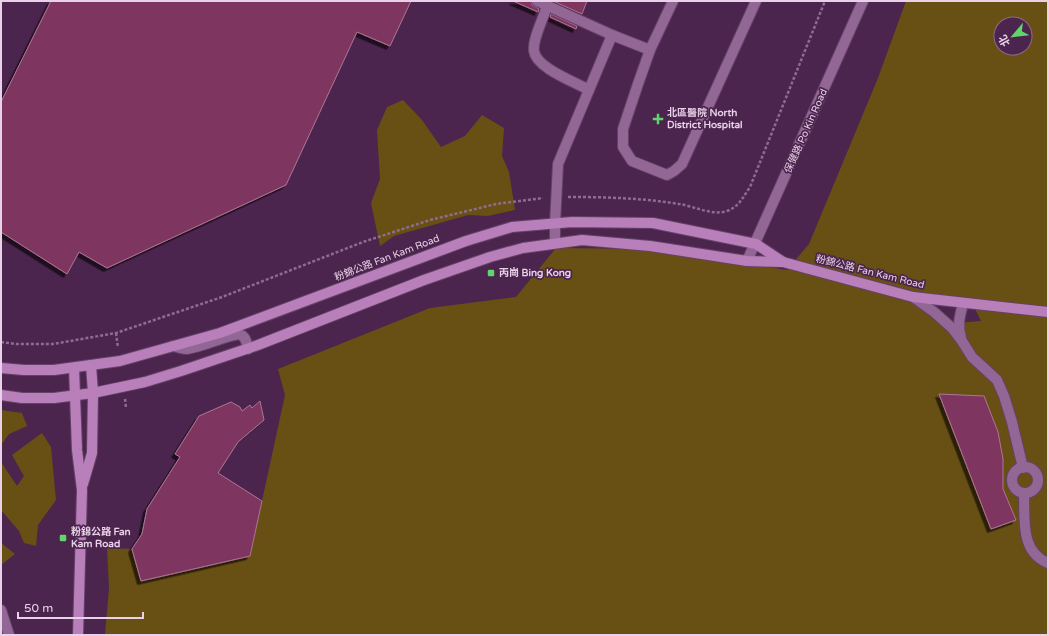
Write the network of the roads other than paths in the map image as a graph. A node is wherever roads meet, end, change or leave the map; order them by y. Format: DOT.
graph roads {
  1 [pos="537,1"];
  2 [pos="673,1"];
  3 [pos="756,1"];
  4 [pos="863,1"];
  5 [pos="547,6"];
  6 [pos="612,35"];
  7 [pos="650,50"];
  8 [pos="589,90"];
  9 [pos="554,224"];
  10 [pos="555,243"];
  11 [pos="756,244"];
  12 [pos="747,261"];
  13 [pos="783,262"];
  14 [pos="913,297"];
  15 [pos="963,304"];
  16 [pos="1048,312"];
  17 [pos="962,341"];
  18 [pos="173,346"];
  19 [pos="248,349"];
  20 [pos="91,365"];
  21 [pos="1,368"];
  22 [pos="74,368"];
  23 [pos="93,393"];
  24 [pos="1,395"];
  25 [pos="76,395"];
  26 [pos="1022,468"];
  27 [pos="82,490"];
  28 [pos="1024,493"];
  29 [pos="1048,563"];
  30 [pos="1,610"];
  31 [pos="9,635"];
  32 [pos="78,635"];
  1 -- 5 [label="street"];
  2 -- 7 [label="street"];
  3 -- 7 [label="street"];
  4 -- 11 [label="street, 保健路 Po Kin Road"];
  5 -- 6 [label="street"];
  5 -- 8 [label="street"];
  6 -- 7 [label="street"];
  6 -- 8 [label="street"];
  8 -- 9 [label="street"];
  9 -- 10 [label="street"];
  9 -- 11 [label="main road, 粉錦公路 Fan Kam Road"];
  9 -- 18 [label="main road, 粉錦公路 Fan Kam Road"];
  10 -- 12 [label="main road, 粉錦公路 Fan Kam Road"];
  10 -- 19 [label="main road, 粉錦公路 Fan Kam Road"];
  11 -- 12 [label="street, 保健路 Po Kin Road"];
  11 -- 13 [label="main road, 粉錦公路 Fan Kam Road"];
  12 -- 13 [label="main road, 粉錦公路 Fan Kam Road"];
  13 -- 14 [label="main road, 粉錦公路 Fan Kam Road"];
  14 -- 15 [label="main road, 粉錦公路 Fan Kam Road"];
  14 -- 17 [label="street"];
  15 -- 16 [label="main road, 粉錦公路 Fan Kam Road"];
  15 -- 17 [label="street"];
  17 -- 26 [label="street"];
  18 -- 19 [label="street"];
  18 -- 20 [label="main road, 粉錦公路 Fan Kam Road"];
  19 -- 23 [label="main road, 粉錦公路 Fan Kam Road"];
  20 -- 22 [label="main road, 粉錦公路 Fan Kam Road"];
  20 -- 23 [label="main road"];
  21 -- 22 [label="main road, 粉錦公路 Fan Kam Road"];
  22 -- 25 [label="main road"];
  23 -- 25 [label="main road, 粉錦公路 Fan Kam Road"];
  23 -- 27 [label="main road"];
  24 -- 25 [label="main road, 粉錦公路 Fan Kam Road"];
  25 -- 27 [label="main road"];
  26 -- 28 [label="street"];
  26 -- 28 [label="street"];
  27 -- 32 [label="main road"];
  28 -- 29 [label="street"];
  30 -- 31 [label="street"];
}
